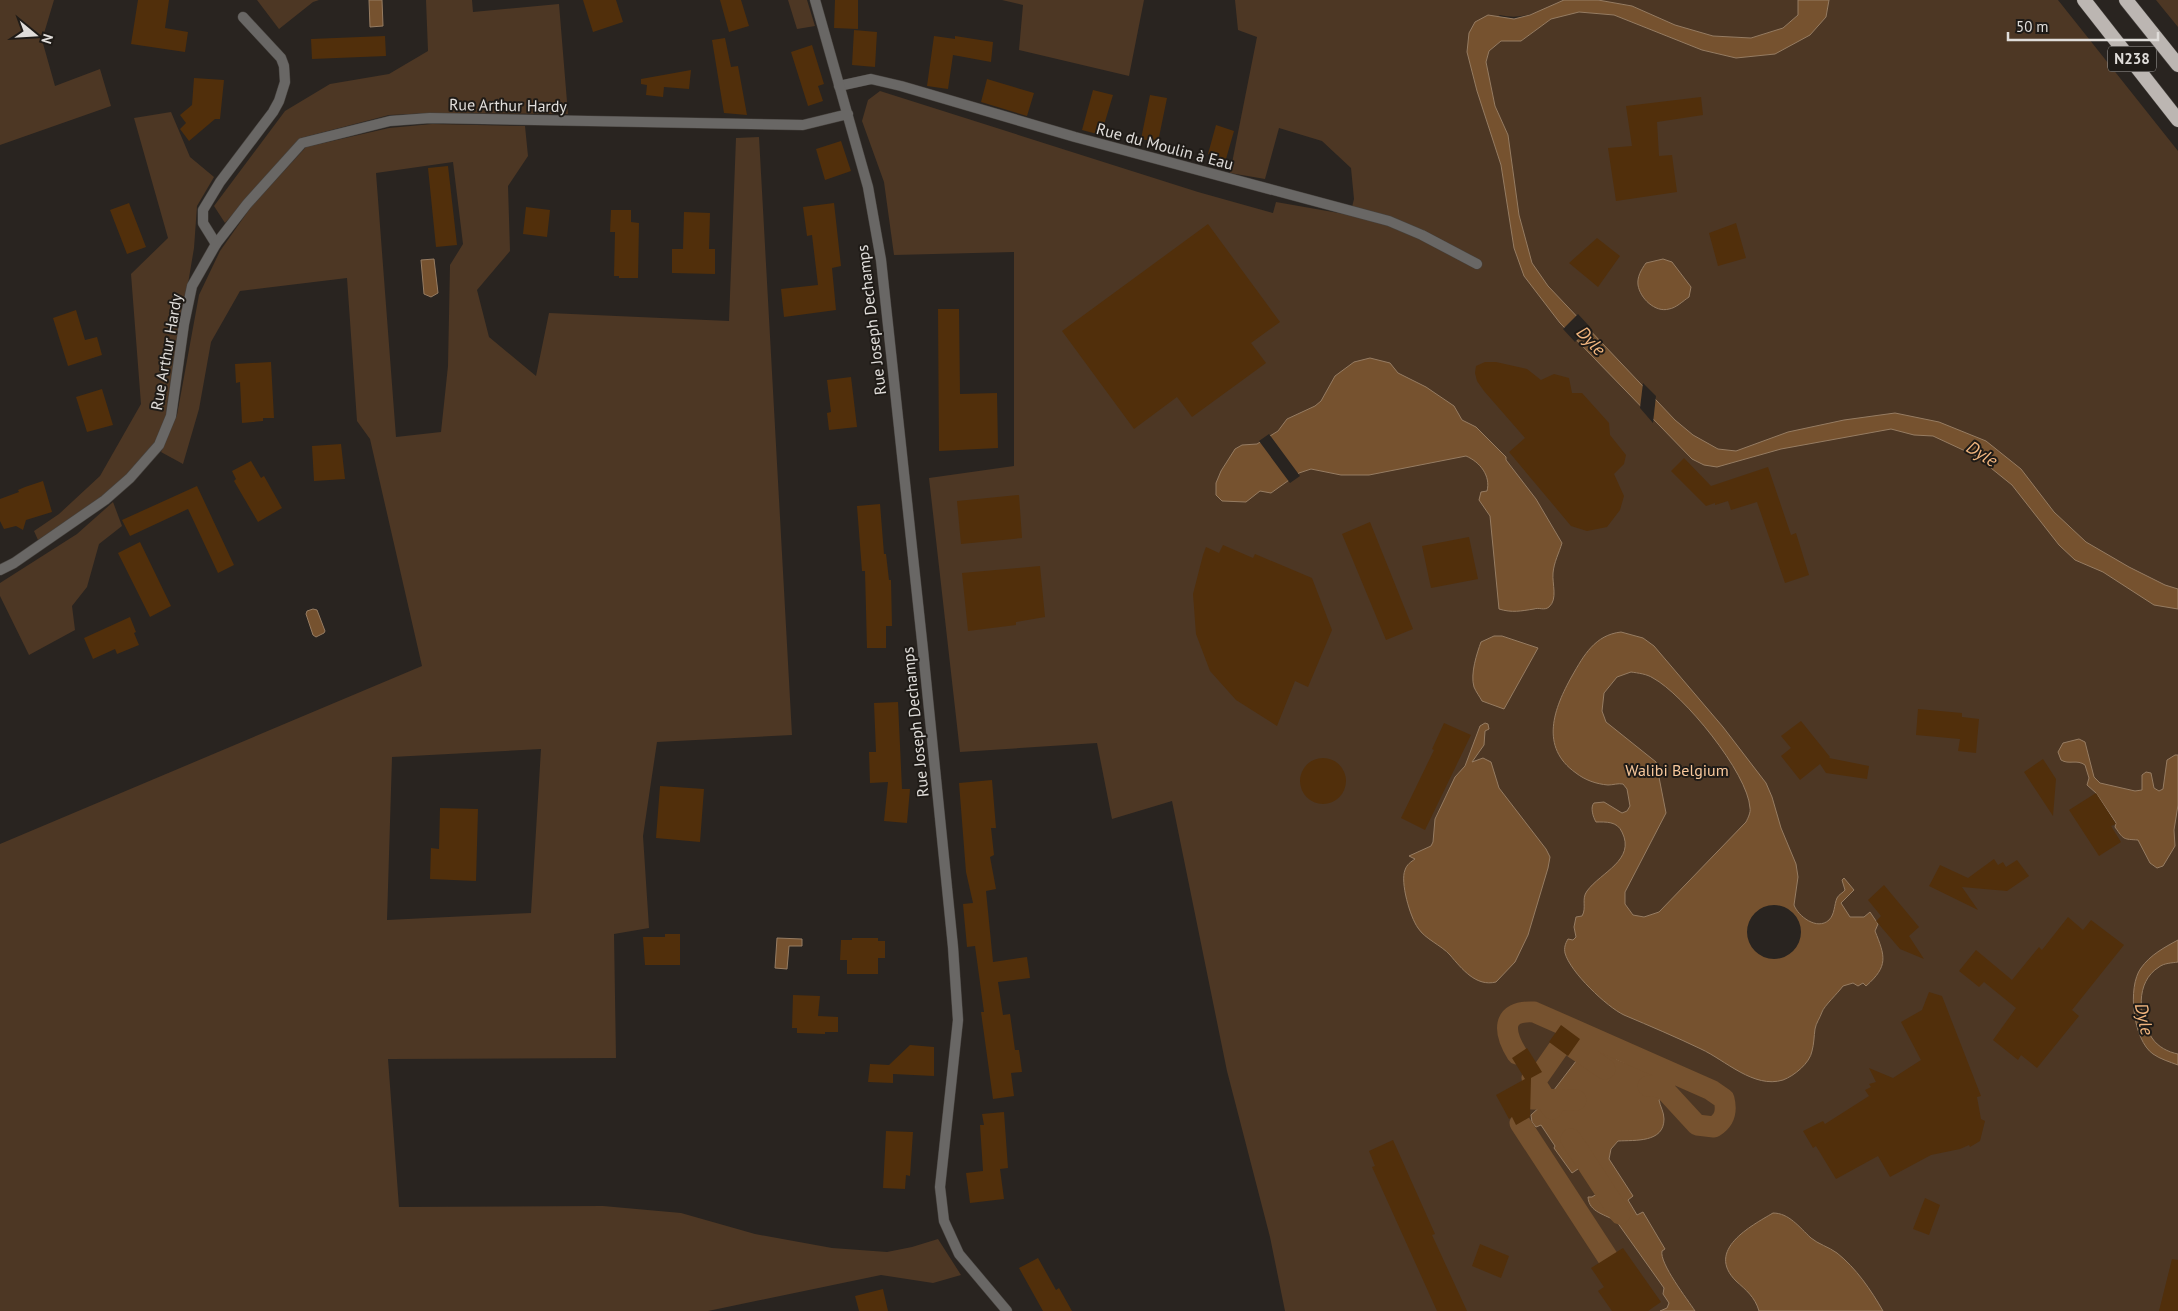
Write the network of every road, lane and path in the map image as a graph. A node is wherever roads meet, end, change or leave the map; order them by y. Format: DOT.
graph roads {
  1 [pos="815,0"];
  2 [pos="2084,0"];
  3 [pos="2126,0"];
  4 [pos="243,17"];
  5 [pos="2178,65"];
  6 [pos="839,86"];
  7 [pos="848,114"];
  8 [pos="2178,120"];
  9 [pos="216,244"];
  10 [pos="1477,264"];
  11 [pos="0,570"];
  12 [pos="1007,1311"];
  1 -- 6 [label="street, Rue Joseph Dechamps"];
  2 -- 8 [label="highway, N238"];
  3 -- 5 [label="highway, N238"];
  4 -- 9 [label="street"];
  6 -- 7 [label="street, Rue Joseph Dechamps"];
  6 -- 10 [label="street, Rue du Moulin à Eau"];
  7 -- 9 [label="street, Rue Arthur Hardy"];
  7 -- 12 [label="street, Rue Joseph Dechamps"];
  9 -- 11 [label="street, Rue Arthur Hardy"];
}
